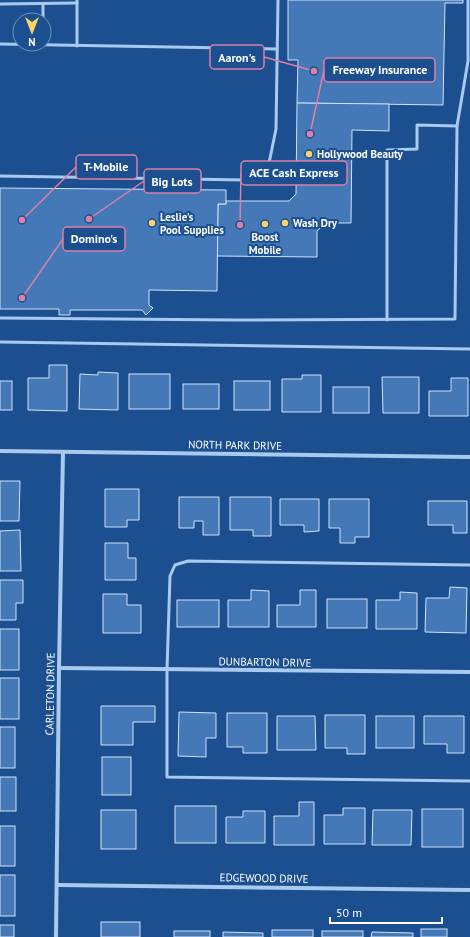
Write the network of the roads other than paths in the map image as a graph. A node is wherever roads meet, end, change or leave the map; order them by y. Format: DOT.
graph roads {
  1 [pos="278,0"];
  2 [pos="468,0"];
  3 [pos="77,2"];
  4 [pos="0,4"];
  5 [pos="43,4"];
  6 [pos="43,12"];
  7 [pos="0,44"];
  8 [pos="12,44"];
  9 [pos="52,45"];
  10 [pos="77,46"];
  11 [pos="277,49"];
  12 [pos="457,126"];
  13 [pos="0,176"];
  14 [pos="0,318"];
  15 [pos="387,320"];
  16 [pos="0,342"];
  17 [pos="470,349"];
  18 [pos="0,451"];
  19 [pos="63,452"];
  20 [pos="470,457"];
  21 [pos="470,565"];
  22 [pos="59,668"];
  23 [pos="168,670"];
  24 [pos="470,672"];
  25 [pos="470,781"];
  26 [pos="58,884"];
  27 [pos="470,890"];
  28 [pos="56,937"];
  1 -- 11 [label="lane"];
  2 -- 12 [label="lane"];
  3 -- 5 [label="lane"];
  3 -- 10 [label="lane"];
  4 -- 5 [label="lane"];
  5 -- 6 [label="lane"];
  7 -- 8 [label="lane"];
  9 -- 10 [label="lane"];
  10 -- 11 [label="lane"];
  11 -- 13 [label="lane"];
  12 -- 15 [label="lane"];
  12 -- 15 [label="lane"];
  14 -- 15 [label="lane"];
  16 -- 17 [label="lane"];
  18 -- 19 [label="street, NORTH PARK DRIVE"];
  19 -- 20 [label="street, NORTH PARK DRIVE"];
  19 -- 22 [label="street, CARLETON DRIVE"];
  21 -- 23 [label="lane"];
  22 -- 23 [label="street, DUNBARTON DRIVE"];
  22 -- 26 [label="street, CARLETON DRIVE"];
  23 -- 24 [label="street, DUNBARTON DRIVE"];
  23 -- 25 [label="lane"];
  26 -- 27 [label="street, EDGEWOOD DRIVE"];
  26 -- 28 [label="street, CARLETON DRIVE"];
}
